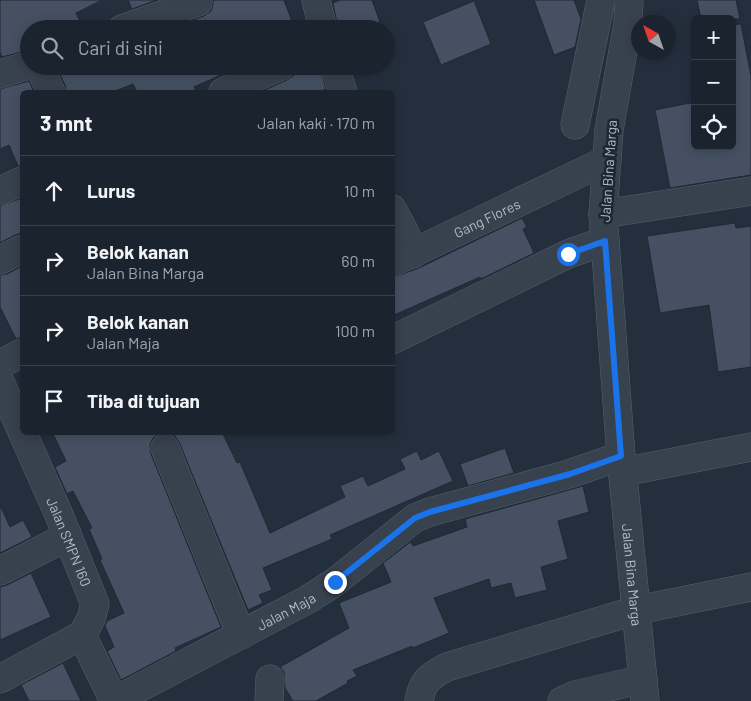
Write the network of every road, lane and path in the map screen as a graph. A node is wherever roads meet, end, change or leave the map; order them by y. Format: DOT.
graph roads {
  1 [pos="197,0"];
  2 [pos="316,0"];
  3 [pos="601,0"];
  4 [pos="630,0"];
  5 [pos="147,20"];
  6 [pos="321,20"];
  7 [pos="20,67"];
  8 [pos="0,74"];
  9 [pos="43,75"];
  10 [pos="261,75"];
  11 [pos="50,90"];
  12 [pos="227,90"];
  13 [pos="575,125"];
  14 [pos="607,160"];
  15 [pos="20,182"];
  16 [pos="0,191"];
  17 [pos="751,191"];
  18 [pos="395,214"];
  19 [pos="603,214"];
  20 [pos="605,241"];
  21 [pos="20,249"];
  22 [pos="403,259"];
  23 [pos="0,260"];
  24 [pos="395,339"];
  25 [pos="20,354"];
  26 [pos="0,364"];
  27 [pos="0,382"];
  28 [pos="20,427"];
  29 [pos="23,435"];
  30 [pos="751,447"];
  31 [pos="165,448"];
  32 [pos="622,464"];
  33 [pos="68,536"];
  34 [pos="0,571"];
  35 [pos="751,588"];
  36 [pos="637,610"];
  37 [pos="241,635"];
  38 [pos="82,636"];
  39 [pos="0,679"];
  40 [pos="644,690"];
  41 [pos="114,701"];
  42 [pos="419,701"];
  43 [pos="562,701"];
  1 -- 5 [label="street"];
  2 -- 6 [label="street"];
  3 -- 13 [label="street"];
  4 -- 14 [label="street, Jalan Bina Marga"];
  7 -- 8 [label="street"];
  9 -- 11 [label="street"];
  10 -- 12 [label="street"];
  14 -- 19 [label="street, Jalan Bina Marga"];
  14 -- 22 [label="street, Gang Flores"];
  15 -- 16 [label="street"];
  17 -- 19 [label="street"];
  18 -- 22 [label="street, Gang Flores"];
  19 -- 20 [label="street, Jalan Bina Marga"];
  20 -- 24 [label="street"];
  20 -- 32 [label="street, Jalan Bina Marga"];
  21 -- 23 [label="street"];
  25 -- 26 [label="street"];
  27 -- 28 [label="street, Jalan SMPN 160"];
  29 -- 33 [label="street, Jalan SMPN 160"];
  30 -- 32 [label="street, Jalan Maja"];
  31 -- 37 [label="street"];
  32 -- 36 [label="street, Jalan Bina Marga"];
  32 -- 37 [label="street, Jalan Maja"];
  33 -- 34 [label="street"];
  33 -- 38 [label="street, Jalan SMPN 160"];
  35 -- 36 [label="street"];
  36 -- 40 [label="street, Jalan Bina Marga"];
  36 -- 42 [label="street"];
  37 -- 41 [label="street, Jalan Maja"];
  38 -- 39 [label="street"];
  38 -- 41 [label="street"];
  40 -- 43 [label="street"];
}
